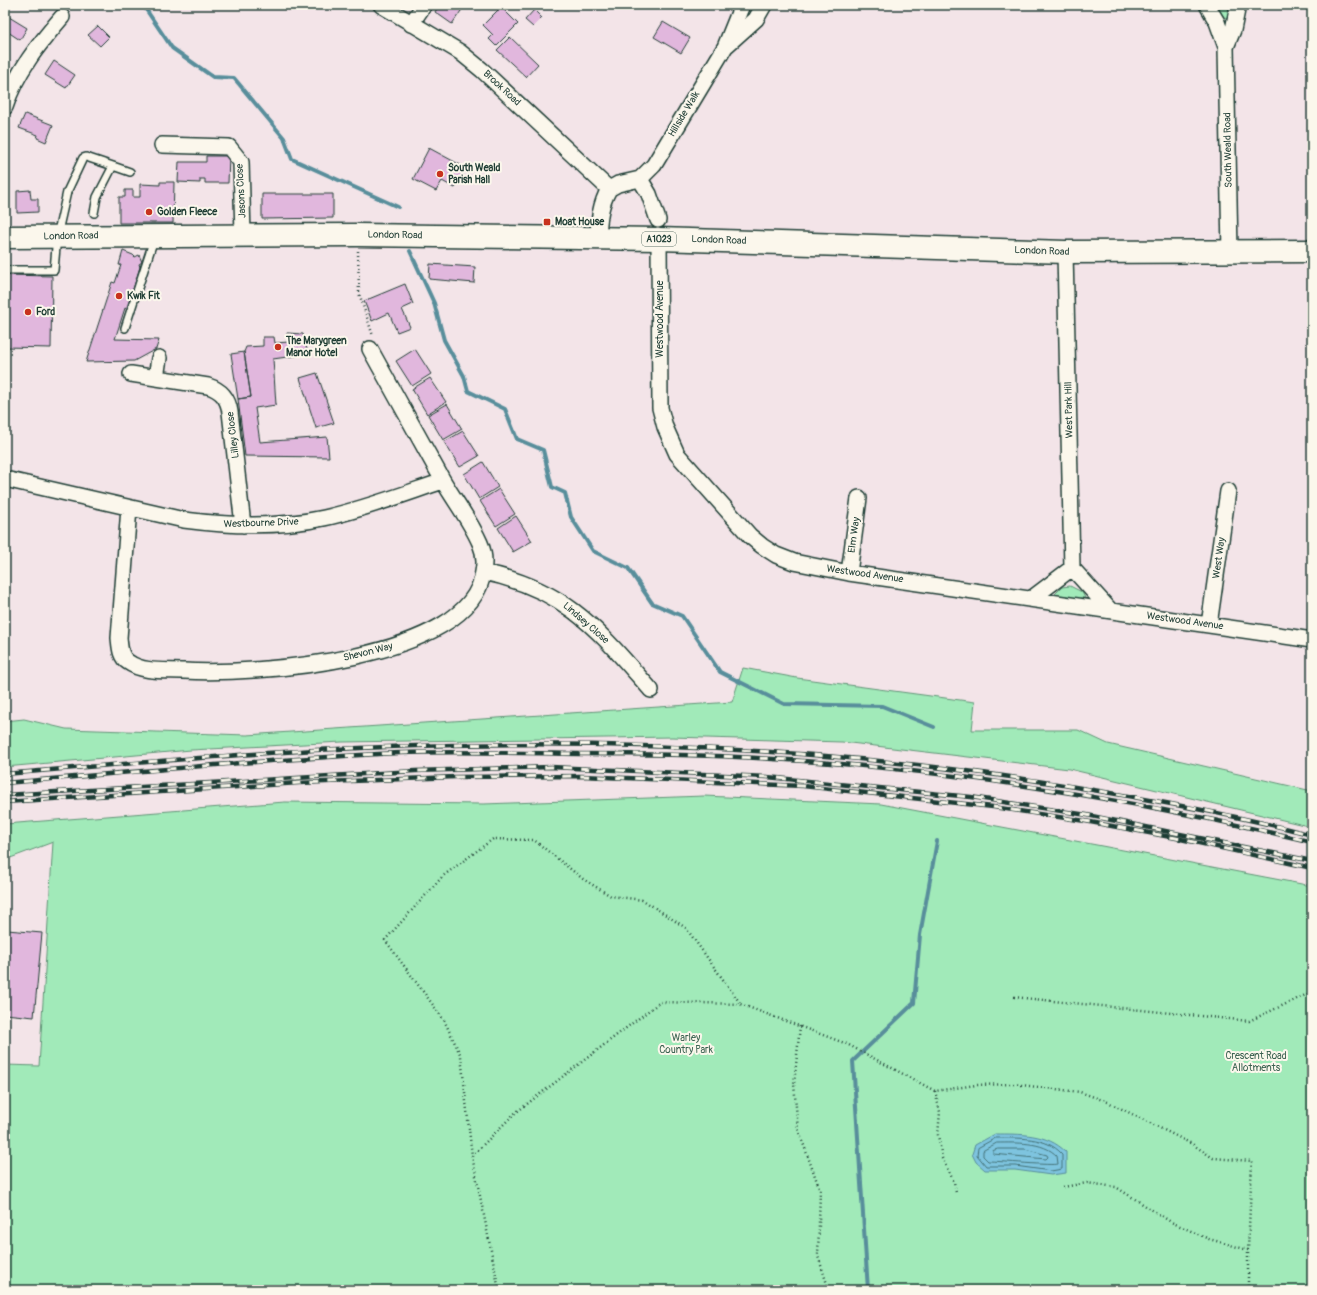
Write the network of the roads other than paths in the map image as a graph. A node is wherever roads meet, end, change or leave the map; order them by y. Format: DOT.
graph roads {
  1 [pos="381,5"];
  2 [pos="424,5"];
  3 [pos="742,5"];
  4 [pos="764,5"];
  5 [pos="1207,5"];
  6 [pos="1238,5"];
  7 [pos="62,17"];
  8 [pos="411,24"];
  9 [pos="725,47"];
  10 [pos="1226,47"];
  11 [pos="5,107"];
  12 [pos="162,145"];
  13 [pos="110,165"];
  14 [pos="130,172"];
  15 [pos="640,179"];
  16 [pos="609,189"];
  17 [pos="94,213"];
  18 [pos="659,229"];
  19 [pos="155,235"];
  20 [pos="243,235"];
  21 [pos="57,236"];
  22 [pos="5,237"];
  23 [pos="598,238"];
  24 [pos="1312,251"];
  25 [pos="1065,252"];
  26 [pos="1230,252"];
  27 [pos="5,270"];
  28 [pos="126,328"];
  29 [pos="370,348"];
  30 [pos="159,358"];
  31 [pos="131,374"];
  32 [pos="156,378"];
  33 [pos="5,479"];
  34 [pos="443,481"];
  35 [pos="1228,491"];
  36 [pos="859,498"];
  37 [pos="129,508"];
  38 [pos="243,525"];
  39 [pos="1072,568"];
  40 [pos="483,572"];
  41 [pos="849,573"];
  42 [pos="1031,599"];
  43 [pos="1110,610"];
  44 [pos="1209,625"];
  45 [pos="1312,640"];
  46 [pos="652,690"];
  1 -- 8 [label="street, Brook Road"];
  2 -- 8 [label="street"];
  3 -- 9 [label="street, Hillside Walk"];
  4 -- 9 [label="street, Hillside Walk"];
  5 -- 10 [label="street, South Weald Road"];
  6 -- 10 [label="street, South Weald Road"];
  7 -- 11 [label="street"];
  8 -- 16 [label="street, Brook Road"];
  9 -- 15 [label="street, Hillside Walk"];
  10 -- 26 [label="street, South Weald Road"];
  12 -- 20 [label="street, Jasons Close"];
  13 -- 14 [label="lane"];
  13 -- 17 [label="lane"];
  13 -- 21 [label="lane"];
  15 -- 16 [label="street"];
  15 -- 18 [label="street"];
  16 -- 23 [label="street"];
  18 -- 23 [label="main road, London Road / A1023"];
  18 -- 25 [label="main road, London Road / A1023"];
  18 -- 41 [label="street, Westwood Avenue"];
  19 -- 20 [label="main road, London Road / A1023"];
  19 -- 21 [label="main road, London Road / A1023"];
  19 -- 28 [label="lane"];
  20 -- 23 [label="main road, London Road / A1023"];
  21 -- 22 [label="main road, London Road / A1023"];
  21 -- 27 [label="lane"];
  24 -- 26 [label="main road, London Road / A1023"];
  25 -- 26 [label="main road, London Road / A1023"];
  25 -- 39 [label="street, West Park Hill"];
  29 -- 34 [label="street, Shevon Way"];
  30 -- 32 [label="street"];
  31 -- 32 [label="street, Lilley Close"];
  32 -- 38 [label="street, Lilley Close"];
  33 -- 37 [label="street, Westbourne Drive"];
  34 -- 38 [label="street, Westbourne Drive"];
  34 -- 40 [label="street, Shevon Way"];
  35 -- 44 [label="street, West Way"];
  36 -- 41 [label="street, Elm Way"];
  37 -- 38 [label="street, Westbourne Drive"];
  37 -- 40 [label="street, Shevon Way"];
  39 -- 42 [label="street"];
  39 -- 43 [label="street"];
  40 -- 46 [label="street, Lindsey Close"];
  41 -- 42 [label="street, Westwood Avenue"];
  42 -- 43 [label="street, Westwood Avenue"];
  43 -- 44 [label="street, Westwood Avenue"];
  44 -- 45 [label="street, Westwood Avenue"];
}
